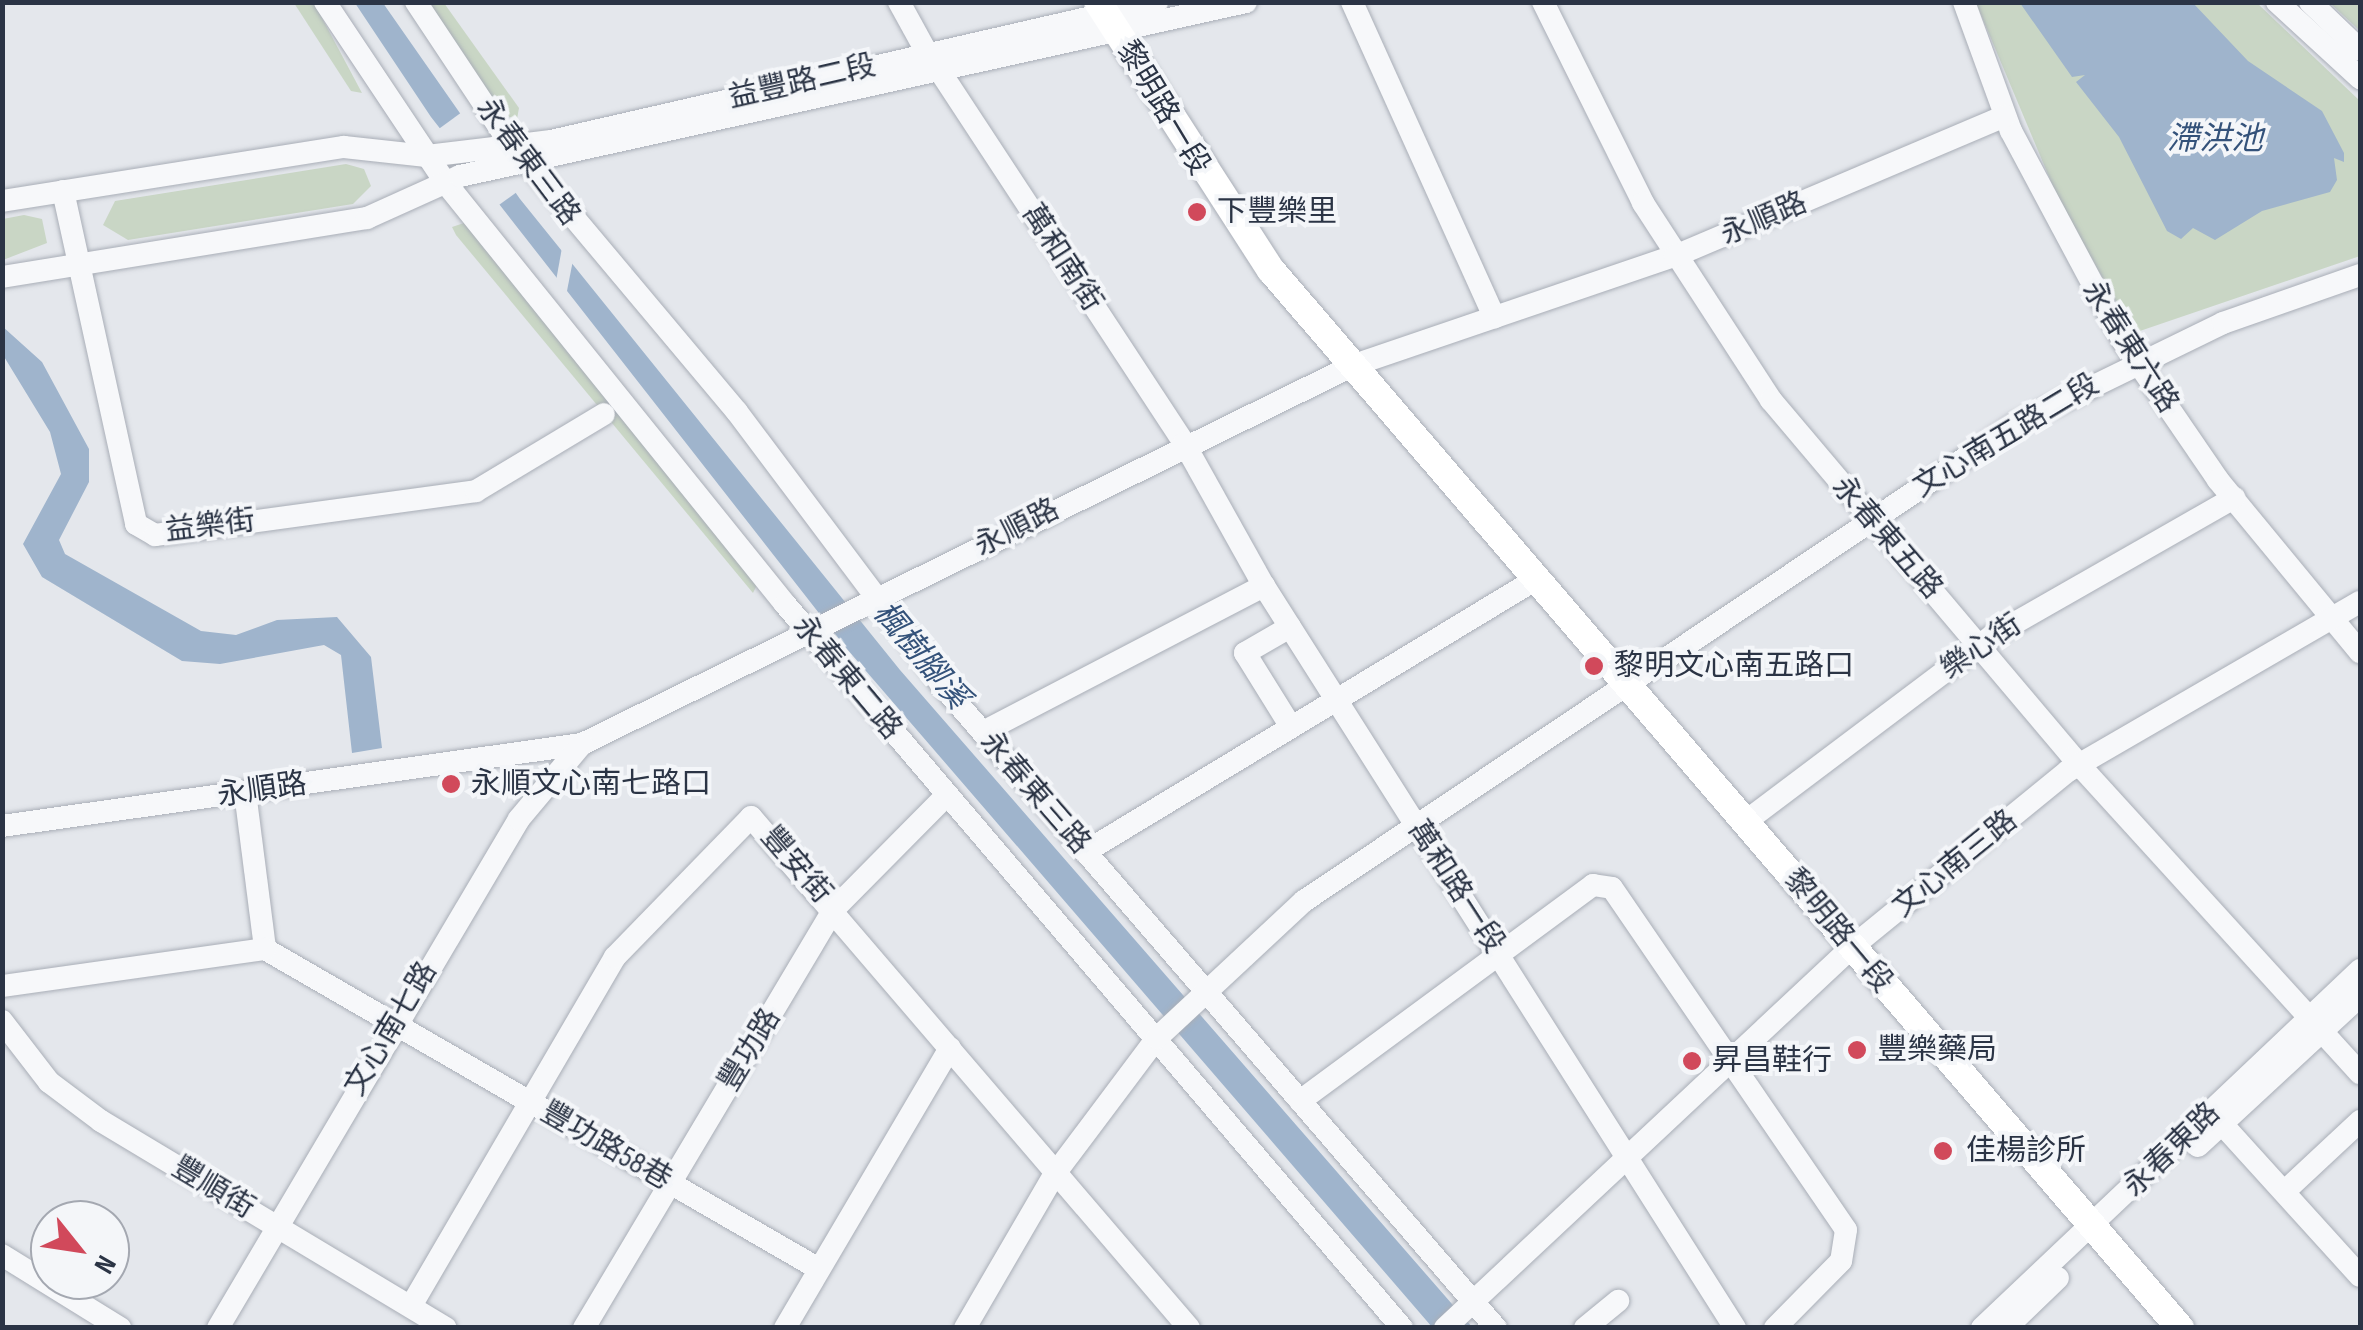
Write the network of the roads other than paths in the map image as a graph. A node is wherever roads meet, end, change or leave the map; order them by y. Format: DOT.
graph roads {
  1 [pos="325,2"];
  2 [pos="416,2"];
  3 [pos="898,2"];
  4 [pos="1158,2"];
  5 [pos="1246,2"];
  6 [pos="1352,2"];
  7 [pos="1543,2"];
  8 [pos="1964,2"];
  9 [pos="2277,2"];
  10 [pos="2310,2"];
  11 [pos="1107,17"];
  12 [pos="2360,50"];
  13 [pos="927,53"];
  14 [pos="941,73"];
  15 [pos="2360,78"];
  16 [pos="2005,116"];
  17 [pos="436,154"];
  18 [pos="512,154"];
  19 [pos="452,179"];
  20 [pos="64,190"];
  21 [pos="2,201"];
  22 [pos="1676,256"];
  23 [pos="80,265"];
  24 [pos="2360,275"];
  25 [pos="2,277"];
  26 [pos="1494,318"];
  27 [pos="2136,362"];
  28 [pos="1354,365"];
  29 [pos="604,414"];
  30 [pos="1184,443"];
  31 [pos="2234,498"];
  32 [pos="1870,519"];
  33 [pos="1538,578"];
  34 [pos="1264,586"];
  35 [pos="876,602"];
  36 [pos="2360,602"];
  37 [pos="2330,614"];
  38 [pos="1290,627"];
  39 [pos="808,631"];
  40 [pos="1980,645"];
  41 [pos="2360,652"];
  42 [pos="1630,686"];
  43 [pos="1337,699"];
  44 [pos="1291,726"];
  45 [pos="983,732"];
  46 [pos="582,744"];
  47 [pos="2078,764"];
  48 [pos="246,792"];
  49 [pos="946,796"];
  50 [pos="1746,822"];
  51 [pos="2,826"];
  52 [pos="1415,826"];
  53 [pos="1085,852"];
  54 [pos="834,909"];
  55 [pos="1852,948"];
  56 [pos="265,949"];
  57 [pos="1500,954"];
  58 [pos="2360,970"];
  59 [pos="2,986"];
  60 [pos="1200,996"];
  61 [pos="2360,996"];
  62 [pos="2,1021"];
  63 [pos="394,1022"];
  64 [pos="2315,1025"];
  65 [pos="1160,1035"];
  66 [pos="950,1048"];
  67 [pos="1732,1060"];
  68 [pos="2360,1073"];
  69 [pos="528,1102"];
  70 [pos="1300,1102"];
  71 [pos="2360,1121"];
  72 [pos="2222,1124"];
  73 [pos="1629,1155"];
  74 [pos="1054,1175"];
  75 [pos="671,1184"];
  76 [pos="2284,1192"];
  77 [pos="277,1226"];
  78 [pos="2097,1231"];
  79 [pos="2,1256"];
  80 [pos="819,1269"];
  81 [pos="2360,1276"];
  82 [pos="1618,1301"];
  83 [pos="411,1306"];
  84 [pos="1468,1306"];
  85 [pos="1185,1326"];
  86 [pos="120,1328"];
  87 [pos="218,1328"];
  88 [pos="446,1328"];
  89 [pos="584,1328"];
  90 [pos="786,1328"];
  91 [pos="965,1328"];
  92 [pos="1402,1328"];
  93 [pos="1444,1328"];
  94 [pos="1496,1328"];
  95 [pos="1585,1328"];
  96 [pos="1735,1328"];
  97 [pos="1775,1328"];
  98 [pos="1982,1328"];
  99 [pos="2006,1328"];
  100 [pos="2180,1328"];
  1 -- 17 [label="street, 永春東二路"];
  2 -- 18 [label="street, 永春東三路"];
  3 -- 13 [label="street"];
  4 -- 11 [label="street"];
  5 -- 11 [label="street"];
  6 -- 26 [label="street"];
  7 -- 22 [label="street, 永春東五路"];
  8 -- 16 [label="street, 永春東六路"];
  9 -- 15 [label="street"];
  10 -- 12 [label="street"];
  11 -- 13 [label="street, 益豐路二段"];
  11 -- 14 [label="street, 益豐路二段"];
  11 -- 28 [label="main road, 黎明路一段"];
  13 -- 18 [label="street, 益豐路二段"];
  14 -- 18 [label="street, 益豐路二段"];
  14 -- 30 [label="street, 萬和南街"];
  16 -- 22 [label="street, 永順路"];
  16 -- 27 [label="street, 永春東六路"];
  17 -- 18 [label="street"];
  17 -- 19 [label="street, 永春東二路"];
  17 -- 20 [label="street"];
  18 -- 19 [label="street"];
  18 -- 35 [label="street, 永春東三路"];
  19 -- 23 [label="street"];
  19 -- 39 [label="street, 永春東二路"];
  20 -- 21 [label="street"];
  20 -- 23 [label="street, 益樂街"];
  22 -- 26 [label="street, 永順路"];
  22 -- 32 [label="street, 永春東五路"];
  23 -- 25 [label="street"];
  23 -- 29 [label="street, 益樂街"];
  24 -- 27 [label="street, 文心南五路二段"];
  26 -- 28 [label="street, 永順路"];
  27 -- 31 [label="street, 永春東六路"];
  27 -- 32 [label="street, 文心南五路二段"];
  28 -- 30 [label="street, 永順路"];
  28 -- 33 [label="main road, 黎明路一段"];
  30 -- 34 [label="street, 萬和路一段"];
  30 -- 35 [label="street, 永順路"];
  31 -- 37 [label="street, 永春東六路"];
  31 -- 40 [label="street, 樂心街"];
  32 -- 40 [label="street, 永春東五路"];
  32 -- 42 [label="street, 文心南五路二段"];
  33 -- 42 [label="main road, 黎明路一段"];
  33 -- 43 [label="street"];
  34 -- 38 [label="street, 萬和路一段"];
  34 -- 45 [label="street"];
  35 -- 39 [label="street, 永順路"];
  35 -- 45 [label="street, 永春東三路"];
  36 -- 37 [label="street, 文心南三路"];
  37 -- 41 [label="street, 永春東六路"];
  37 -- 47 [label="street, 文心南三路"];
  38 -- 43 [label="street, 萬和路一段"];
  38 -- 44 [label="street"];
  39 -- 46 [label="street, 永順路"];
  39 -- 49 [label="street, 永春東二路"];
  40 -- 47 [label="street, 永春東五路"];
  40 -- 50 [label="street, 樂心街"];
  42 -- 50 [label="main road, 黎明路一段"];
  42 -- 52 [label="street, 文心南五路二段"];
  43 -- 44 [label="street"];
  43 -- 52 [label="street, 萬和路一段"];
  44 -- 53 [label="street"];
  45 -- 53 [label="street, 永春東三路"];
  46 -- 48 [label="street, 永順路"];
  46 -- 63 [label="street, 文心南七路"];
  47 -- 55 [label="street, 文心南三路"];
  47 -- 64 [label="street, 永春東五路"];
  48 -- 51 [label="street, 永順路"];
  48 -- 56 [label="street"];
  49 -- 54 [label="street, 豐功路"];
  49 -- 65 [label="street, 永春東二路"];
  50 -- 55 [label="main road, 黎明路一段"];
  52 -- 57 [label="street, 萬和路一段"];
  52 -- 60 [label="street, 文心南五路二段"];
  53 -- 60 [label="street, 永春東三路"];
  54 -- 66 [label="street, 豐安街"];
  54 -- 69 [label="street, 豐安街"];
  54 -- 75 [label="street, 豐功路"];
  55 -- 67 [label="street, 文心南三路"];
  55 -- 78 [label="main road, 黎明路一段"];
  56 -- 59 [label="street"];
  56 -- 63 [label="street, 豐功路58巷"];
  57 -- 67 [label="street"];
  57 -- 70 [label="street"];
  57 -- 73 [label="street, 萬和路一段"];
  58 -- 64 [label="street, 永春東路"];
  60 -- 65 [label="street, 文心南五路二段"];
  60 -- 70 [label="street, 永春東三路"];
  61 -- 64 [label="street, 永春東路"];
  62 -- 77 [label="street, 豐順街"];
  63 -- 69 [label="street, 豐功路58巷"];
  63 -- 77 [label="street, 文心南七路"];
  64 -- 68 [label="street, 永春東五路"];
  64 -- 72 [label="street, 永春東路"];
  64 -- 78 [label="street, 永春東路"];
  65 -- 74 [label="street, 文心南五路二段"];
  65 -- 92 [label="street, 永春東二路"];
  66 -- 74 [label="street, 豐安街"];
  66 -- 80 [label="street"];
  67 -- 73 [label="street, 文心南三路"];
  67 -- 97 [label="street"];
  69 -- 75 [label="street, 豐功路58巷"];
  69 -- 83 [label="street, 豐安街"];
  70 -- 84 [label="street, 永春東三路"];
  71 -- 76 [label="street"];
  72 -- 76 [label="street"];
  72 -- 78 [label="street, 永春東路"];
  73 -- 84 [label="street, 文心南三路"];
  73 -- 96 [label="street, 萬和路一段"];
  74 -- 85 [label="street, 豐安街"];
  74 -- 91 [label="street, 文心南五路二段"];
  75 -- 80 [label="street, 豐功路58巷"];
  75 -- 89 [label="street, 豐功路"];
  76 -- 81 [label="street"];
  77 -- 83 [label="street, 豐順街"];
  77 -- 87 [label="street, 文心南七路"];
  78 -- 98 [label="street, 永春東路"];
  78 -- 99 [label="street, 永春東路"];
  78 -- 100 [label="main road, 黎明路一段"];
  79 -- 86 [label="street"];
  80 -- 90 [label="street"];
  82 -- 95 [label="street"];
  83 -- 88 [label="street, 豐順街"];
  84 -- 93 [label="street, 文心南三路"];
  84 -- 94 [label="street, 永春東三路"];
}
